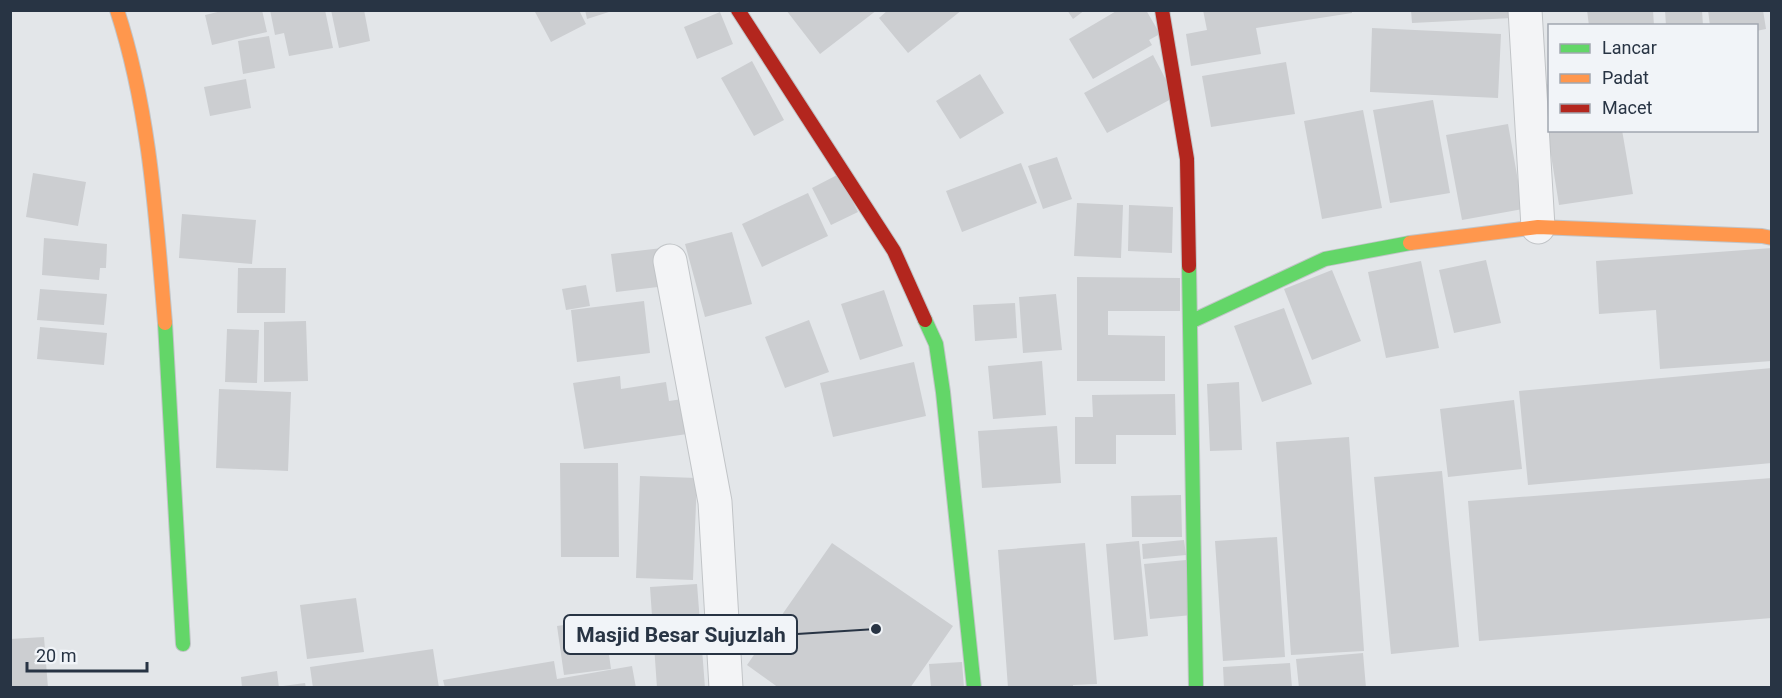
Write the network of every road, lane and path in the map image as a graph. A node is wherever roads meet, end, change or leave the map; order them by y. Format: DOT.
graph roads {
  1 [pos="117,10"];
  2 [pos="738,10"];
  3 [pos="1162,10"];
  4 [pos="1526,10"];
  5 [pos="1538,227"];
  6 [pos="1772,238"];
  7 [pos="670,261"];
  8 [pos="1190,322"];
  9 [pos="183,644"];
  10 [pos="726,687"];
  11 [pos="974,687"];
  12 [pos="1196,687"];
  1 -- 9 [label="street"];
  2 -- 11 [label="street"];
  3 -- 8 [label="street"];
  4 -- 5 [label="street"];
  5 -- 6 [label="street"];
  5 -- 8 [label="street"];
  7 -- 10 [label="street"];
  8 -- 12 [label="street"];
}
